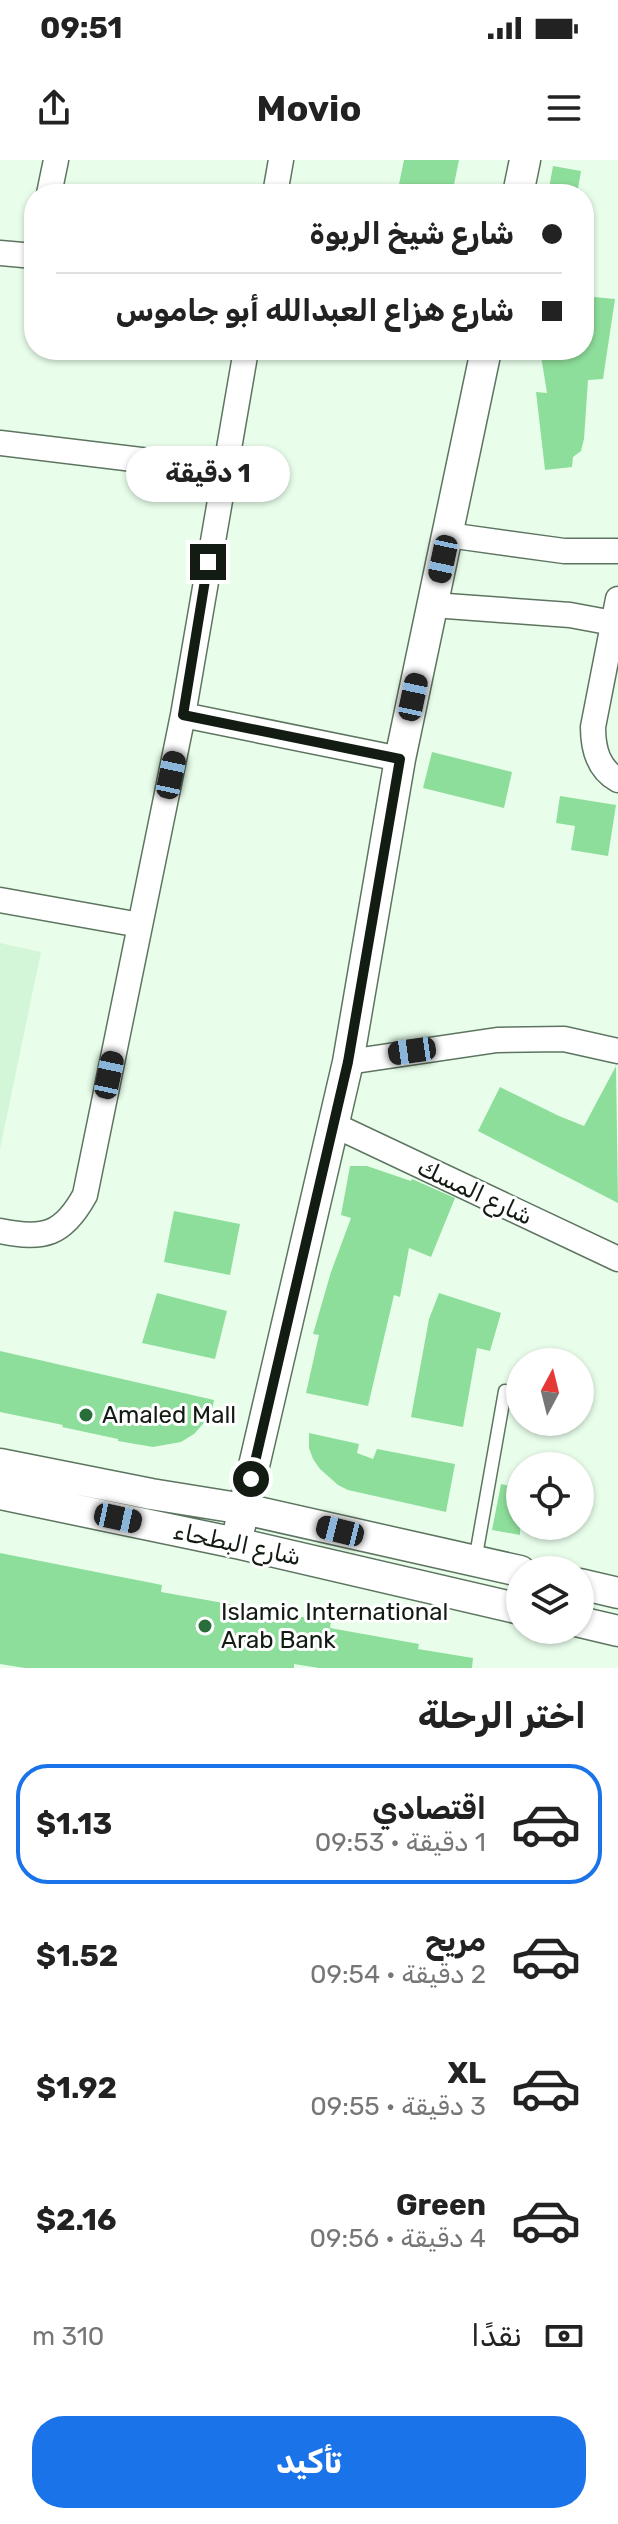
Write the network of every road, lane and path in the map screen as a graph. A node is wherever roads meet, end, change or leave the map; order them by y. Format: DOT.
graph roads {
  1 [pos="56,160"];
  2 [pos="281,160"];
  3 [pos="525,160"];
  4 [pos="51,184"];
  5 [pos="277,184"];
  6 [pos="520,184"];
  7 [pos="0,253"];
  8 [pos="24,255"];
  9 [pos="244,360"];
  10 [pos="484,360"];
  11 [pos="0,443"];
  12 [pos="224,470"];
  13 [pos="448,535"];
  14 [pos="618,551"];
  15 [pos="618,599"];
  16 [pos="433,605"];
  17 [pos="613,623"];
  18 [pos="183,715"];
  19 [pos="400,759"];
  20 [pos="618,780"];
  21 [pos="0,900"];
  22 [pos="140,925"];
  23 [pos="618,1051"];
  24 [pos="348,1062"];
  25 [pos="332,1124"];
  26 [pos="0,1231"];
  27 [pos="618,1259"];
  28 [pos="505,1391"];
  29 [pos="0,1464"];
  30 [pos="0,1494"];
  31 [pos="244,1509"];
  32 [pos="236,1543"];
  33 [pos="475,1561"];
  34 [pos="506,1568"];
  35 [pos="594,1587"];
  36 [pos="618,1593"];
  37 [pos="506,1606"];
  38 [pos="594,1625"];
  39 [pos="618,1631"];
  1 -- 4 [label="street"];
  2 -- 5 [label="street"];
  3 -- 6 [label="street"];
  7 -- 8 [label="street"];
  9 -- 12 [label="street"];
  10 -- 13 [label="street"];
  11 -- 12 [label="street"];
  12 -- 18 [label="street"];
  13 -- 14 [label="street"];
  13 -- 16 [label="street"];
  15 -- 17 [label="street"];
  16 -- 17 [label="street"];
  16 -- 19 [label="street"];
  17 -- 20 [label="street"];
  18 -- 19 [label="street"];
  18 -- 22 [label="street"];
  19 -- 24 [label="street"];
  21 -- 22 [label="street"];
  22 -- 26 [label="street"];
  23 -- 24 [label="street"];
  24 -- 25 [label="street"];
  25 -- 27 [label="street, شارع المسك"];
  25 -- 31 [label="street"];
  28 -- 33 [label="lane"];
  29 -- 31 [label="street, شارع البطحاء"];
  30 -- 32 [label="street, شارع البطحاء"];
  31 -- 32 [label="street"];
  31 -- 33 [label="street, شارع البطحاء"];
  32 -- 37 [label="street, شارع البطحاء"];
  33 -- 34 [label="street, شارع البطحاء"];
  35 -- 36 [label="street"];
  38 -- 39 [label="street"];
}
